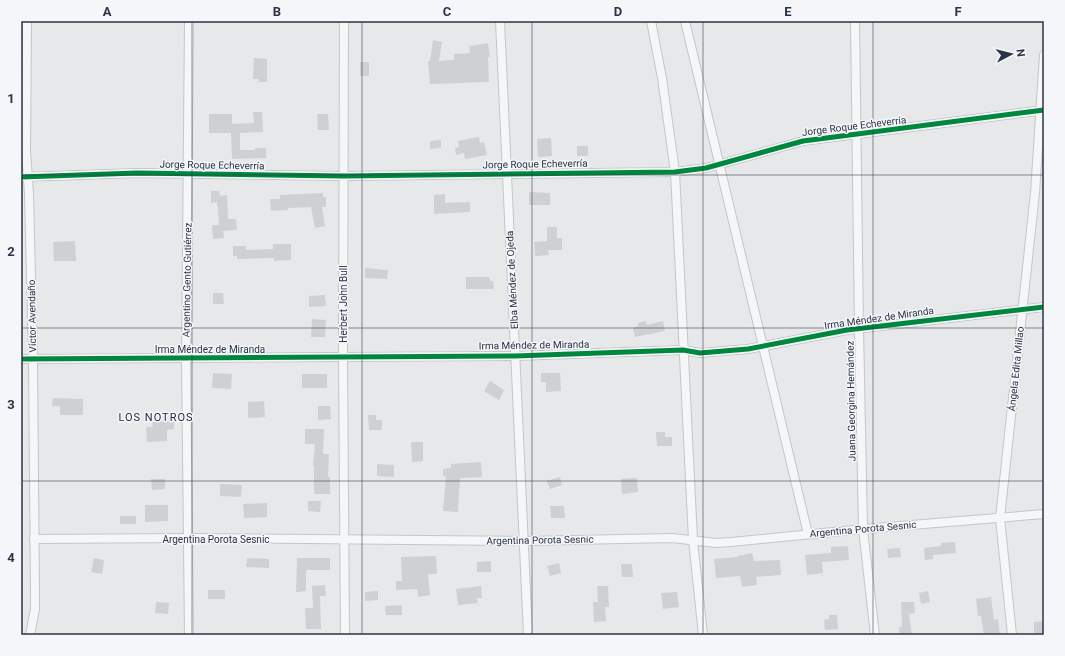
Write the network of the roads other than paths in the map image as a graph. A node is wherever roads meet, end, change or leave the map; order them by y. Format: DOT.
graph roads {
  1 [pos="27,21"];
  2 [pos="188,21"];
  3 [pos="344,21"];
  4 [pos="500,21"];
  5 [pos="651,21"];
  6 [pos="685,21"];
  7 [pos="855,21"];
  8 [pos="1044,55"];
  9 [pos="1042,111"];
  10 [pos="856,135"];
  11 [pos="719,165"];
  12 [pos="675,172"];
  13 [pos="188,174"];
  14 [pos="507,174"];
  15 [pos="344,176"];
  16 [pos="24,177"];
  17 [pos="1044,307"];
  18 [pos="1022,310"];
  19 [pos="858,328"];
  20 [pos="762,347"];
  21 [pos="683,350"];
  22 [pos="515,356"];
  23 [pos="343,357"];
  24 [pos="186,358"];
  25 [pos="21,359"];
  26 [pos="33,359"];
  27 [pos="1044,514"];
  28 [pos="1000,518"];
  29 [pos="863,529"];
  30 [pos="808,534"];
  31 [pos="188,538"];
  32 [pos="34,539"];
  33 [pos="345,540"];
  34 [pos="524,540"];
  35 [pos="693,540"];
  36 [pos="30,635"];
  37 [pos="189,635"];
  38 [pos="345,635"];
  39 [pos="528,635"];
  40 [pos="703,635"];
  41 [pos="875,635"];
  42 [pos="1012,635"];
  1 -- 16 [label="street, Víctor Avendaño"];
  2 -- 13 [label="street, Argentino Gento Gutiérrez"];
  3 -- 15 [label="street, Herbert John Bull"];
  4 -- 14 [label="street, Elba Méndez de Ojeda"];
  5 -- 12 [label="street"];
  6 -- 11 [label="street"];
  7 -- 10 [label="street, Juana Georgina Hernández"];
  8 -- 9 [label="street, Ángela Edita Millao"];
  9 -- 10 [label="street, Jorge Roque Echeverría"];
  9 -- 18 [label="street, Ángela Edita Millao"];
  10 -- 11 [label="street, Jorge Roque Echeverría"];
  10 -- 19 [label="street, Juana Georgina Hernández"];
  11 -- 12 [label="street, Jorge Roque Echeverría"];
  11 -- 20 [label="street"];
  12 -- 14 [label="street, Jorge Roque Echeverría"];
  12 -- 21 [label="street"];
  13 -- 15 [label="street, Jorge Roque Echeverría"];
  13 -- 16 [label="street, Jorge Roque Echeverría"];
  13 -- 24 [label="street, Argentino Gento Gutiérrez"];
  14 -- 15 [label="street, Jorge Roque Echeverría"];
  14 -- 22 [label="street, Elba Méndez de Ojeda"];
  15 -- 23 [label="street, Herbert John Bull"];
  16 -- 26 [label="street, Víctor Avendaño"];
  17 -- 18 [label="street, Irma Méndez de Miranda"];
  18 -- 19 [label="street, Irma Méndez de Miranda"];
  18 -- 28 [label="street, Ángela Edita Millao"];
  19 -- 20 [label="street, Irma Méndez de Miranda"];
  19 -- 29 [label="street, Juana Georgina Hernández"];
  20 -- 21 [label="street, Irma Méndez de Miranda"];
  20 -- 30 [label="street"];
  21 -- 22 [label="street, Irma Méndez de Miranda"];
  21 -- 35 [label="street"];
  22 -- 23 [label="street, Irma Méndez de Miranda"];
  22 -- 34 [label="street, Elba Méndez de Ojeda"];
  23 -- 24 [label="street, Irma Méndez de Miranda"];
  23 -- 33 [label="street, Herbert John Bull"];
  24 -- 26 [label="street, Irma Méndez de Miranda"];
  24 -- 31 [label="street, Argentino Gento Gutiérrez"];
  25 -- 26 [label="street, Irma Méndez de Miranda"];
  26 -- 32 [label="street, Víctor Avendaño"];
  27 -- 28 [label="street, Argentina Porota Sesnic"];
  28 -- 29 [label="street, Argentina Porota Sesnic"];
  28 -- 42 [label="street, Ángela Edita Millao"];
  29 -- 30 [label="street, Argentina Porota Sesnic"];
  29 -- 41 [label="street, Juana Georgina Hernández"];
  30 -- 35 [label="street, Argentina Porota Sesnic"];
  31 -- 32 [label="street, Argentina Porota Sesnic"];
  31 -- 33 [label="street, Argentina Porota Sesnic"];
  31 -- 37 [label="street, Argentino Gento Gutiérrez"];
  32 -- 36 [label="street, Víctor Avendaño"];
  33 -- 34 [label="street, Argentina Porota Sesnic"];
  33 -- 38 [label="street, Herbert John Bull"];
  34 -- 35 [label="street, Argentina Porota Sesnic"];
  34 -- 39 [label="street, Elba Méndez de Ojeda"];
  35 -- 40 [label="street"];
}
